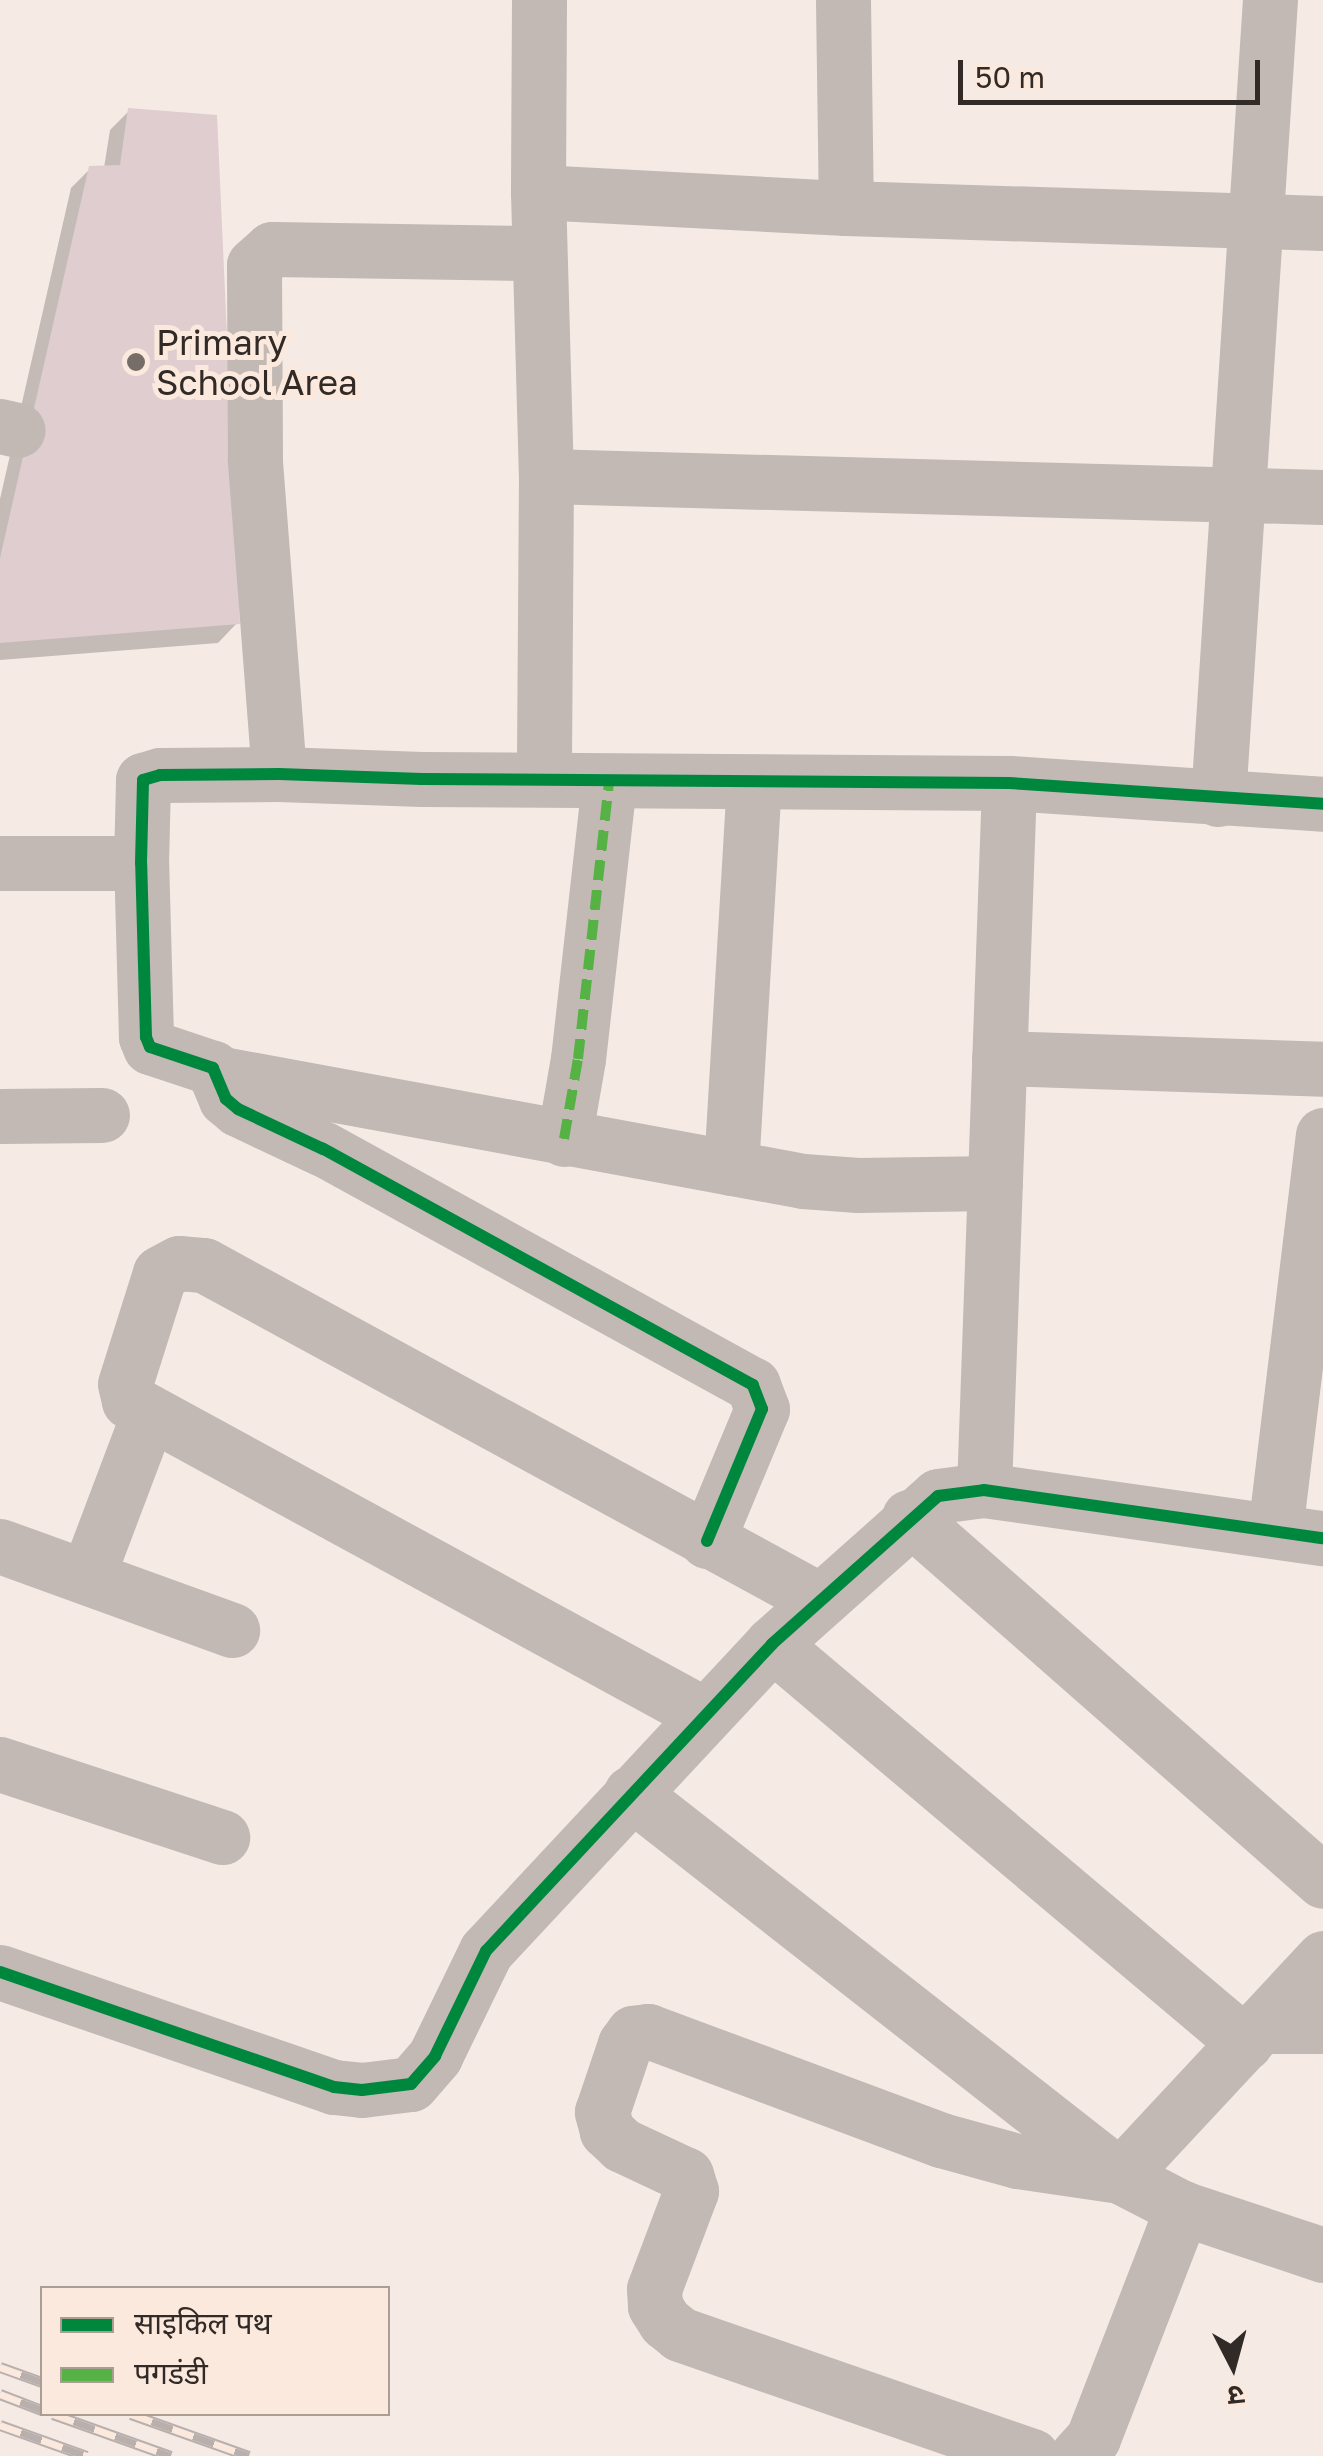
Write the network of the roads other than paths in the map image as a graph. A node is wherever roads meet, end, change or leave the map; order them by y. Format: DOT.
graph roads {
  1 [pos="539,0"];
  2 [pos="843,0"];
  3 [pos="1270,0"];
  4 [pos="538,192"];
  5 [pos="846,208"];
  6 [pos="1256,219"];
  7 [pos="1323,223"];
  8 [pos="540,254"];
  9 [pos="546,476"];
  10 [pos="1237,496"];
  11 [pos="1323,497"];
  12 [pos="279,774"];
  13 [pos="544,779"];
  14 [pos="608,781"];
  15 [pos="754,782"];
  16 [pos="1008,783"];
  17 [pos="1218,799"];
  18 [pos="1323,804"];
  19 [pos="141,863"];
  20 [pos="0,864"];
  21 [pos="999,1058"];
  22 [pos="1323,1069"];
  23 [pos="217,1073"];
  24 [pos="102,1115"];
  25 [pos="0,1116"];
  26 [pos="1323,1135"];
  27 [pos="564,1139"];
  28 [pos="730,1168"];
  29 [pos="995,1183"];
  30 [pos="1310,1348"];
  31 [pos="149,1413"];
  32 [pos="984,1490"];
  33 [pos="909,1517"];
  34 [pos="1299,1535"];
  35 [pos="707,1540"];
  36 [pos="0,1546"];
  37 [pos="88,1577"];
  38 [pos="818,1599"];
  39 [pos="232,1630"];
  40 [pos="772,1644"];
  41 [pos="705,1715"];
  42 [pos="0,1764"];
  43 [pos="631,1793"];
  44 [pos="222,1836"];
  45 [pos="1323,1881"];
  46 [pos="1323,1958"];
  47 [pos="0,1972"];
  48 [pos="1323,2026"];
  49 [pos="1253,2034"];
  50 [pos="1120,2176"];
  51 [pos="1182,2208"];
  52 [pos="1323,2255"];
  53 [pos="1032,2456"];
  54 [pos="1077,2456"];
  1 -- 4 [label="street"];
  2 -- 5 [label="street"];
  3 -- 6 [label="street"];
  4 -- 5 [label="street"];
  4 -- 8 [label="street"];
  5 -- 6 [label="street"];
  6 -- 7 [label="street"];
  6 -- 10 [label="street"];
  8 -- 9 [label="street"];
  8 -- 12 [label="street"];
  9 -- 10 [label="street"];
  9 -- 13 [label="street"];
  10 -- 11 [label="street"];
  10 -- 17 [label="street"];
  12 -- 13 [label="street"];
  12 -- 19 [label="street"];
  13 -- 14 [label="street"];
  14 -- 15 [label="street"];
  14 -- 27 [label="street"];
  15 -- 16 [label="street"];
  15 -- 28 [label="street"];
  16 -- 17 [label="street"];
  16 -- 21 [label="street"];
  17 -- 18 [label="street"];
  19 -- 20 [label="street"];
  19 -- 23 [label="street"];
  21 -- 22 [label="street"];
  21 -- 29 [label="street"];
  23 -- 27 [label="street"];
  23 -- 35 [label="street"];
  24 -- 25 [label="street"];
  26 -- 30 [label="street"];
  27 -- 28 [label="street"];
  28 -- 29 [label="street"];
  29 -- 32 [label="street"];
  30 -- 34 [label="street"];
  31 -- 35 [label="street"];
  31 -- 37 [label="street"];
  31 -- 41 [label="street"];
  32 -- 33 [label="street"];
  32 -- 34 [label="street"];
  33 -- 38 [label="street"];
  33 -- 45 [label="street"];
  35 -- 38 [label="street"];
  36 -- 37 [label="street"];
  37 -- 39 [label="street"];
  38 -- 40 [label="street"];
  40 -- 41 [label="street"];
  40 -- 49 [label="street"];
  41 -- 43 [label="street"];
  42 -- 44 [label="street"];
  43 -- 47 [label="street"];
  43 -- 50 [label="street"];
  46 -- 49 [label="street"];
  48 -- 49 [label="street"];
  49 -- 50 [label="street"];
  50 -- 51 [label="street"];
  50 -- 53 [label="street"];
  51 -- 52 [label="street"];
  51 -- 54 [label="street"];
}
